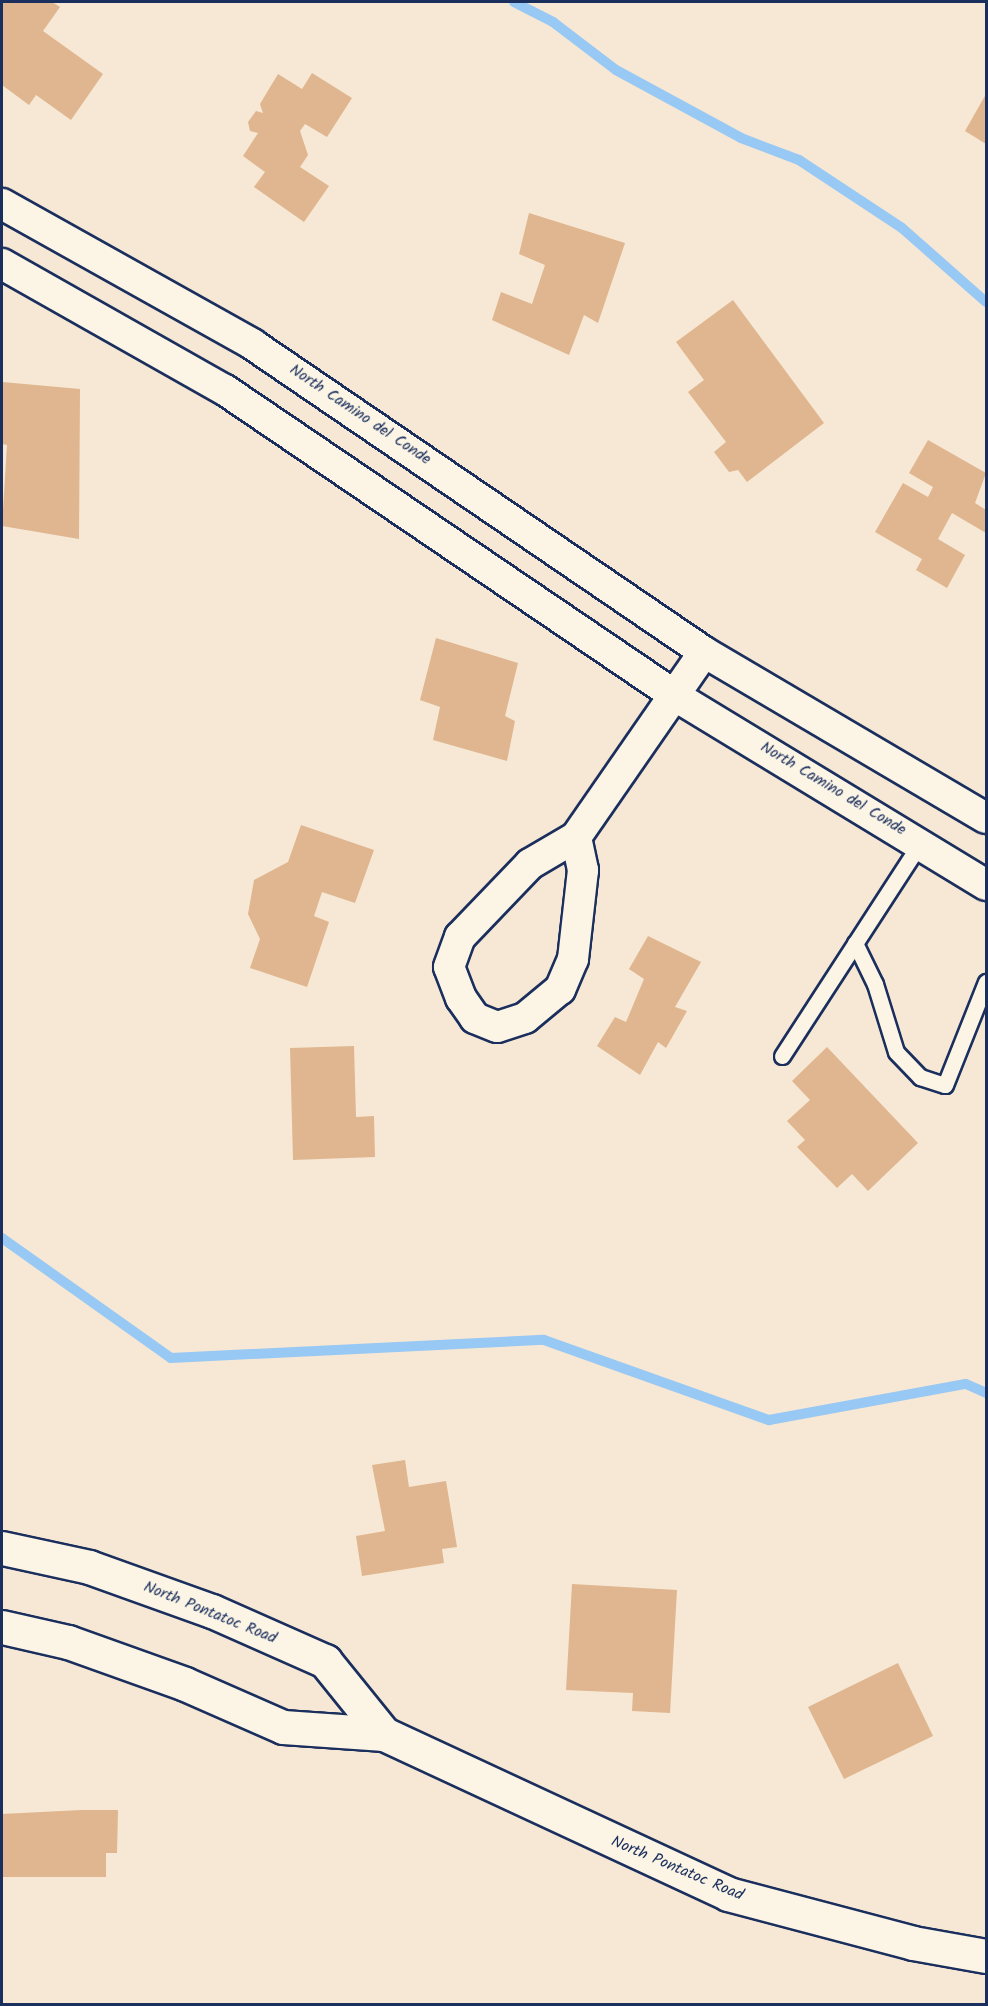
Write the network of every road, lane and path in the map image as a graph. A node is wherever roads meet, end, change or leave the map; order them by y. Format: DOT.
graph roads {
  1 [pos="2,204"];
  2 [pos="2,264"];
  3 [pos="704,652"];
  4 [pos="677,697"];
  5 [pos="987,818"];
  6 [pos="576,837"];
  7 [pos="921,842"];
  8 [pos="987,885"];
  9 [pos="855,943"];
  10 [pos="987,982"];
  11 [pos="782,1056"];
  12 [pos="2,1548"];
  13 [pos="2,1627"];
  14 [pos="384,1734"];
  15 [pos="987,1956"];
  1 -- 3 [label="street, North Camino del Conde"];
  2 -- 4 [label="street, North Camino del Conde"];
  3 -- 4 [label="street"];
  3 -- 5 [label="street, North Camino del Conde"];
  4 -- 6 [label="street"];
  4 -- 7 [label="street, North Camino del Conde"];
  6 -- 6 [label="street"];
  7 -- 8 [label="street, North Camino del Conde"];
  7 -- 9 [label="lane"];
  9 -- 10 [label="lane"];
  9 -- 11 [label="lane"];
  12 -- 14 [label="street, North Pontatoc Road"];
  13 -- 14 [label="street, North Pontatoc Road"];
  14 -- 15 [label="street, North Pontatoc Road"];
}
